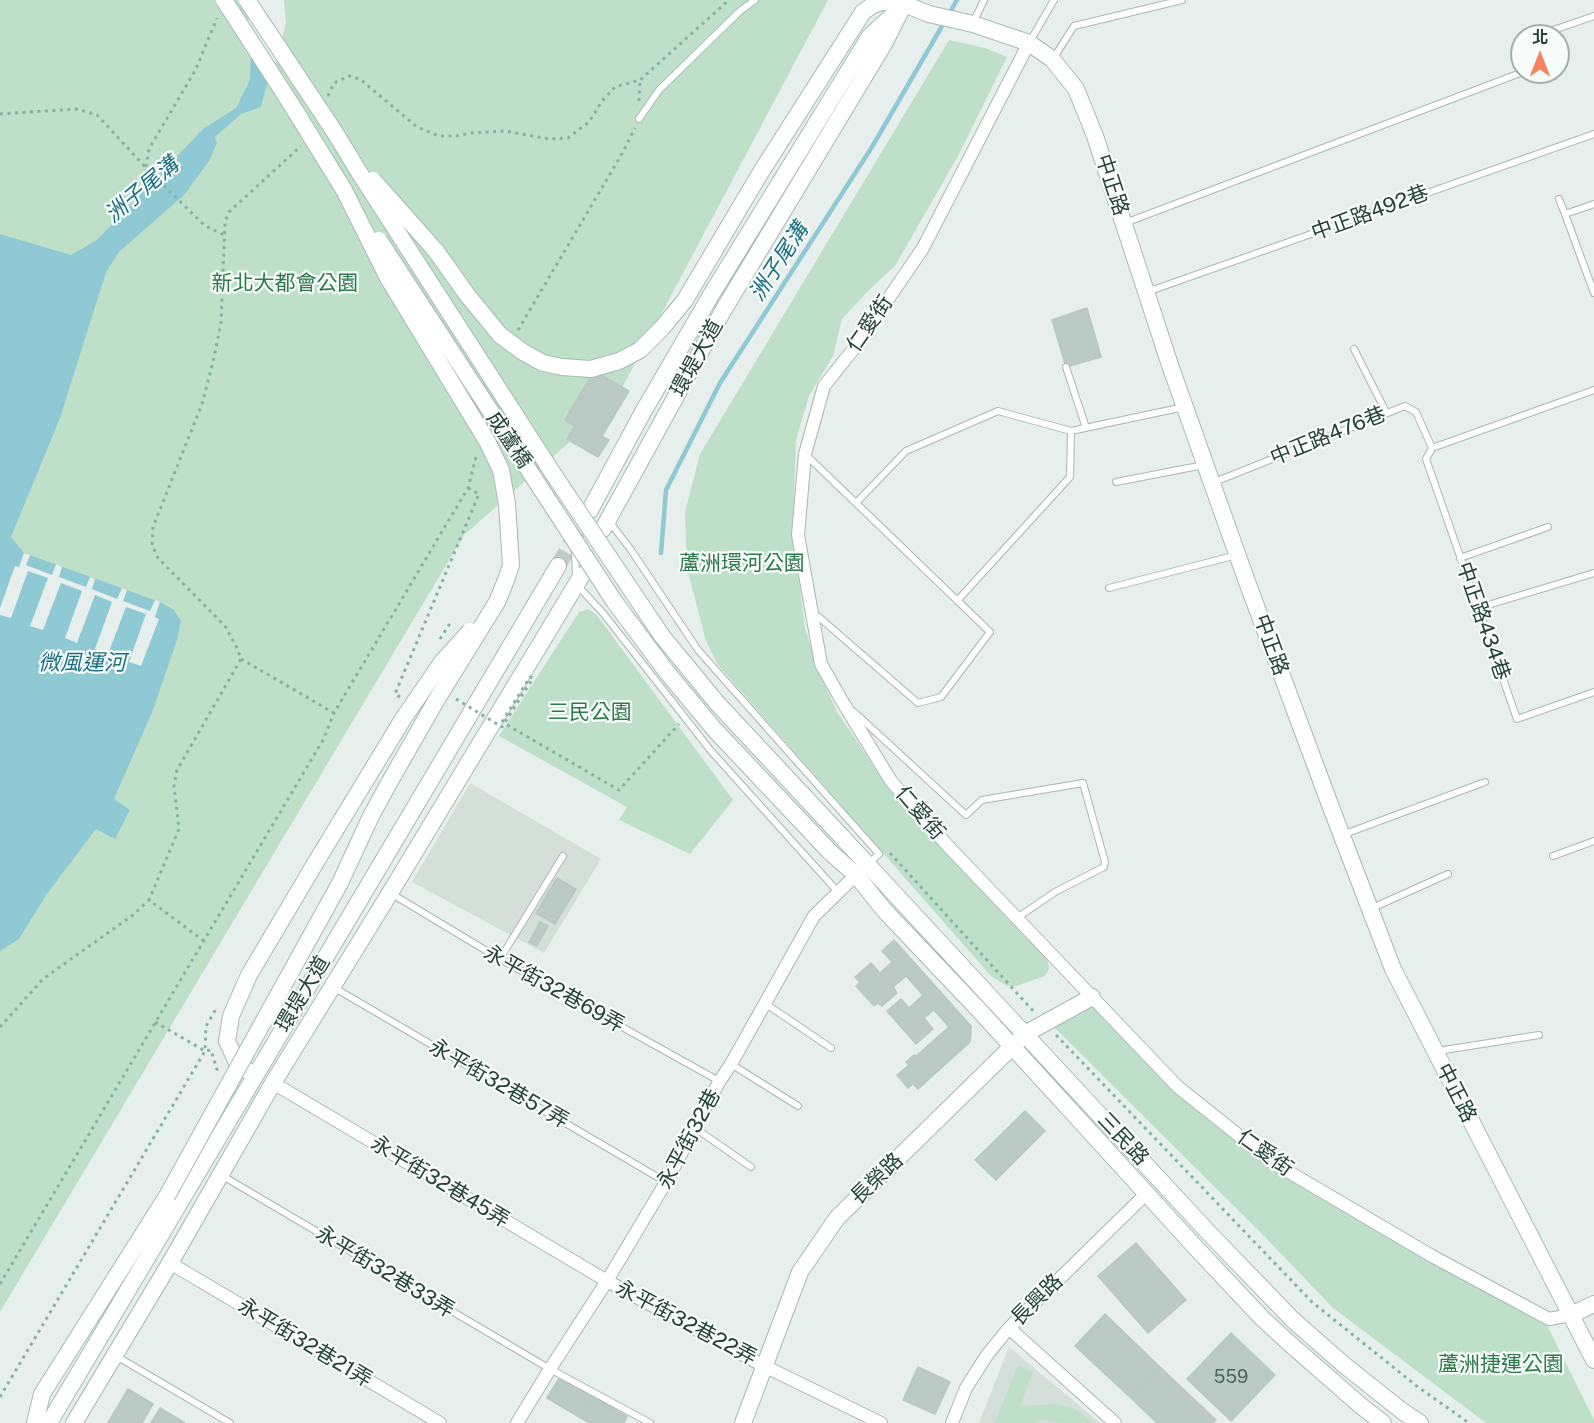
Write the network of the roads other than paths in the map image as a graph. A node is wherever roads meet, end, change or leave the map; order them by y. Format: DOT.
graph roads {
  1 [pos="247,0"];
  2 [pos="755,0"];
  3 [pos="984,0"];
  4 [pos="1054,0"];
  5 [pos="1182,0"];
  6 [pos="905,1"];
  7 [pos="221,7"];
  8 [pos="1594,16"];
  9 [pos="973,24"];
  10 [pos="1570,24"];
  11 [pos="1029,43"];
  12 [pos="1052,59"];
  13 [pos="1510,77"];
  14 [pos="294,109"];
  15 [pos="639,119"];
  16 [pos="334,131"];
  17 [pos="1594,134"];
  18 [pos="1559,200"];
  19 [pos="1594,204"];
  20 [pos="1565,214"];
  21 [pos="1125,223"];
  22 [pos="1147,292"];
  23 [pos="1594,293"];
  24 [pos="1354,350"];
  25 [pos="1066,367"];
  26 [pos="1594,390"];
  27 [pos="1185,407"];
  28 [pos="1386,412"];
  29 [pos="1086,428"];
  30 [pos="1071,431"];
  31 [pos="1432,448"];
  32 [pos="805,454"];
  33 [pos="1205,465"];
  34 [pos="1116,482"];
  35 [pos="1212,484"];
  36 [pos="856,503"];
  37 [pos="590,510"];
  38 [pos="605,524"];
  39 [pos="1548,527"];
  40 [pos="586,529"];
  41 [pos="575,534"];
  42 [pos="1237,555"];
  43 [pos="1460,558"];
  44 [pos="558,566"];
  45 [pos="1594,573"];
  46 [pos="579,580"];
  47 [pos="1109,588"];
  48 [pos="957,601"];
  49 [pos="496,602"];
  50 [pos="1478,608"];
  51 [pos="812,612"];
  52 [pos="1594,692"];
  53 [pos="842,701"];
  54 [pos="1485,782"];
  55 [pos="1342,836"];
  56 [pos="842,837"];
  57 [pos="1594,841"];
  58 [pos="830,852"];
  59 [pos="562,856"];
  60 [pos="1552,856"];
  61 [pos="862,869"];
  62 [pos="1448,874"];
  63 [pos="838,892"];
  64 [pos="390,893"];
  65 [pos="1370,910"];
  66 [pos="1017,918"];
  67 [pos="500,959"];
  68 [pos="333,986"];
  69 [pos="1092,997"];
  70 [pos="766,1004"];
  71 [pos="1025,1034"];
  72 [pos="1539,1035"];
  73 [pos="1012,1047"];
  74 [pos="831,1048"];
  75 [pos="1435,1052"];
  76 [pos="731,1064"];
  77 [pos="255,1076"];
  78 [pos="719,1082"];
  79 [pos="273,1083"];
  80 [pos="798,1106"];
  81 [pos="695,1128"];
  82 [pos="752,1167"];
  83 [pos="221,1174"];
  84 [pos="666,1182"];
  85 [pos="1146,1194"];
  86 [pos="170,1263"];
  87 [pos="607,1281"];
  88 [pos="1594,1304"];
  89 [pos="1571,1316"];
  90 [pos="1009,1328"];
  91 [pos="115,1355"];
  92 [pos="1594,1360"];
  93 [pos="764,1366"];
  94 [pos="550,1369"];
  95 [pos="519,1422"];
  96 [pos="35,1423"];
  97 [pos="49,1423"];
  98 [pos="75,1423"];
  99 [pos="230,1423"];
  100 [pos="440,1423"];
  101 [pos="650,1423"];
  102 [pos="743,1423"];
  103 [pos="881,1423"];
  104 [pos="952,1423"];
  105 [pos="1115,1423"];
  106 [pos="1383,1423"];
  107 [pos="1420,1423"];
  1 -- 16 [label="main road, 成蘆橋, bridge"];
  2 -- 15 [label="lane"];
  3 -- 9 [label="lane"];
  4 -- 11 [label="lane"];
  5 -- 12 [label="lane"];
  6 -- 9 [label="main road, 中正路"];
  6 -- 16 [label="main road, bridge"];
  6 -- 37 [label="main road, 環堤大道"];
  6 -- 38 [label="main road, 環堤大道"];
  7 -- 14 [label="main road, 成蘆橋, bridge"];
  8 -- 10 [label="lane"];
  9 -- 11 [label="main road, 中正路"];
  11 -- 12 [label="main road, 中正路"];
  11 -- 32 [label="street, 仁愛街"];
  12 -- 21 [label="main road, 中正路"];
  13 -- 21 [label="lane"];
  14 -- 49 [label="main road, bridge"];
  14 -- 58 [label="main road, 成蘆橋, bridge"];
  16 -- 56 [label="main road, 成蘆橋, bridge"];
  17 -- 22 [label="lane, 中正路492巷"];
  18 -- 20 [label="lane"];
  19 -- 20 [label="lane"];
  20 -- 23 [label="lane"];
  21 -- 22 [label="main road, 中正路"];
  22 -- 27 [label="main road, 中正路"];
  24 -- 28 [label="lane"];
  25 -- 29 [label="lane"];
  26 -- 31 [label="lane"];
  27 -- 29 [label="lane"];
  27 -- 33 [label="main road, 中正路"];
  28 -- 31 [label="lane, 中正路476巷"];
  28 -- 35 [label="lane, 中正路476巷"];
  29 -- 30 [label="lane"];
  30 -- 36 [label="lane"];
  30 -- 48 [label="lane"];
  31 -- 43 [label="lane, 中正路434巷"];
  32 -- 36 [label="lane"];
  32 -- 51 [label="street, 仁愛街"];
  33 -- 34 [label="lane"];
  33 -- 35 [label="main road, 中正路"];
  35 -- 42 [label="main road, 中正路"];
  36 -- 48 [label="lane"];
  38 -- 40 [label="lane"];
  38 -- 61 [label="lane"];
  39 -- 43 [label="lane"];
  41 -- 46 [label="lane"];
  42 -- 47 [label="lane"];
  42 -- 55 [label="main road, 中正路"];
  43 -- 50 [label="lane, 中正路434巷"];
  44 -- 77 [label="main road, 環堤大道"];
  45 -- 50 [label="lane"];
  46 -- 63 [label="lane"];
  46 -- 64 [label="main road, 環堤大道"];
  48 -- 51 [label="lane"];
  49 -- 77 [label="main road, bridge"];
  49 -- 96 [label="main road, bridge"];
  50 -- 52 [label="lane, 中正路434巷"];
  51 -- 53 [label="street, 仁愛街"];
  53 -- 66 [label="street, 仁愛街"];
  53 -- 66 [label="lane"];
  54 -- 55 [label="lane"];
  55 -- 65 [label="main road, 中正路"];
  56 -- 61 [label="main road, 三民路"];
  57 -- 60 [label="lane"];
  58 -- 61 [label="main road, 三民路"];
  59 -- 67 [label="lane"];
  61 -- 63 [label="street, 永平街32巷"];
  61 -- 71 [label="main road, 三民路"];
  61 -- 73 [label="main road, 三民路"];
  62 -- 65 [label="lane"];
  63 -- 70 [label="street, 永平街32巷"];
  64 -- 67 [label="lane, 永平街32巷69弄"];
  64 -- 68 [label="main road, 環堤大道"];
  65 -- 75 [label="main road, 中正路"];
  66 -- 69 [label="street, 仁愛街"];
  67 -- 78 [label="lane, 永平街32巷69弄"];
  68 -- 79 [label="main road, 環堤大道"];
  68 -- 84 [label="lane, 永平街32巷57弄"];
  69 -- 71 [label="main road, 長榮路"];
  69 -- 89 [label="street, 仁愛街"];
  70 -- 74 [label="lane"];
  70 -- 76 [label="street, 永平街32巷"];
  71 -- 73 [label="main road, 長榮路"];
  71 -- 107 [label="main road, 三民路"];
  72 -- 75 [label="lane"];
  73 -- 85 [label="main road, 三民路"];
  73 -- 93 [label="main road, 長榮路"];
  75 -- 89 [label="main road, 中正路"];
  76 -- 78 [label="street, 永平街32巷"];
  76 -- 80 [label="lane"];
  77 -- 79 [label="main road"];
  77 -- 97 [label="main road, 環堤大道"];
  78 -- 81 [label="street, 永平街32巷"];
  79 -- 83 [label="main road, 環堤大道"];
  79 -- 87 [label="street, 永平街32巷45弄"];
  81 -- 82 [label="lane"];
  81 -- 84 [label="street, 永平街32巷"];
  83 -- 86 [label="main road, 環堤大道"];
  83 -- 94 [label="lane, 永平街32巷33弄"];
  84 -- 87 [label="street, 永平街32巷"];
  85 -- 90 [label="street, 長興路"];
  85 -- 106 [label="main road, 三民路"];
  86 -- 91 [label="main road, 環堤大道"];
  86 -- 100 [label="street, 永平街32巷21弄"];
  87 -- 93 [label="street, 永平街32巷22弄"];
  87 -- 94 [label="street, 永平街32巷"];
  88 -- 89 [label="main road, 仁愛街"];
  89 -- 92 [label="main road, 中正路"];
  90 -- 104 [label="street, 長興路"];
  90 -- 105 [label="street"];
  91 -- 98 [label="main road, 環堤大道"];
  91 -- 99 [label="lane"];
  93 -- 102 [label="main road, 長榮路"];
  93 -- 103 [label="street, 永平街32巷22弄"];
  94 -- 95 [label="street, 永平街32巷"];
  94 -- 101 [label="lane, 永平街32巷33弄"];
}
